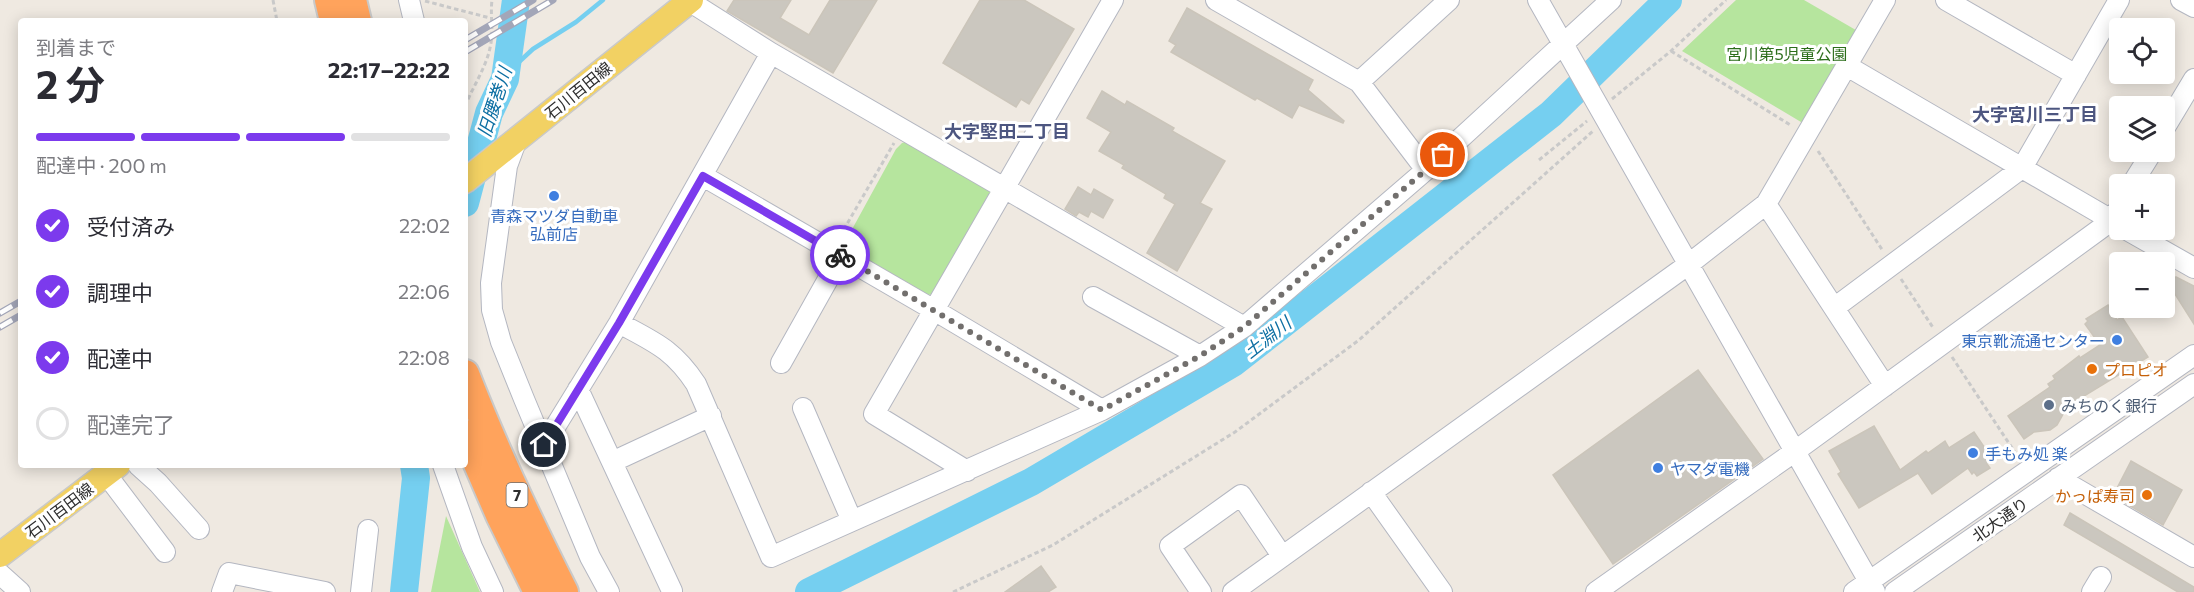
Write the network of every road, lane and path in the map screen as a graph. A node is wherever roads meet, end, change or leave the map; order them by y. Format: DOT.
graph roads {
  1 [pos="273,0"];
  2 [pos="329,0"];
  3 [pos="352,0"];
  4 [pos="409,0"];
  5 [pos="420,0"];
  6 [pos="492,0"];
  7 [pos="1113,0"];
  8 [pos="1216,0"];
  9 [pos="1449,0"];
  10 [pos="1538,0"];
  11 [pos="1611,0"];
  12 [pos="1726,0"];
  13 [pos="1885,0"];
  14 [pos="1946,0"];
  15 [pos="2119,0"];
  16 [pos="2181,0"];
  17 [pos="690,1"];
  18 [pos="2194,7"];
  19 [pos="276,18"];
  20 [pos="333,18"];
  21 [pos="356,18"];
  22 [pos="413,18"];
  23 [pos="490,18"];
  24 [pos="1565,47"];
  25 [pos="1671,51"];
  26 [pos="771,53"];
  27 [pos="1847,66"];
  28 [pos="2076,75"];
  29 [pos="2194,79"];
  30 [pos="1359,82"];
  31 [pos="468,99"];
  32 [pos="1599,107"];
  33 [pos="2175,111"];
  34 [pos="902,129"];
  35 [pos="1593,131"];
  36 [pos="1807,135"];
  37 [pos="517,139"];
  38 [pos="1539,160"];
  39 [pos="2022,168"];
  40 [pos="1426,170"];
  41 [pos="703,176"];
  42 [pos="468,179"];
  43 [pos="1003,189"];
  44 [pos="1767,204"];
  45 [pos="2109,216"];
  46 [pos="2109,228"];
  47 [pos="2154,240"];
  48 [pos="836,253"];
  49 [pos="2192,261"];
  50 [pos="1689,264"];
  51 [pos="1892,265"];
  52 [pos="1093,297"];
  53 [pos="1834,308"];
  54 [pos="934,310"];
  55 [pos="619,323"];
  56 [pos="1244,327"];
  57 [pos="1944,344"];
  58 [pos="2194,355"];
  59 [pos="1200,356"];
  60 [pos="780,363"];
  61 [pos="2194,384"];
  62 [pos="469,385"];
  63 [pos="1885,386"];
  64 [pos="578,389"];
  65 [pos="803,408"];
  66 [pos="1102,410"];
  67 [pos="711,416"];
  68 [pos="468,442"];
  69 [pos="544,445"];
  70 [pos="1794,452"];
  71 [pos="2018,458"];
  72 [pos="612,462"];
  73 [pos="141,468"];
  74 [pos="443,468"];
  75 [pos="112,470"];
  76 [pos="967,471"];
  77 [pos="2058,478"];
  78 [pos="1371,492"];
  79 [pos="500,515"];
  80 [pos="852,521"];
  81 [pos="200,529"];
  82 [pos="368,530"];
  83 [pos="165,552"];
  84 [pos="544,553"];
  85 [pos="0,555"];
  86 [pos="1282,556"];
  87 [pos="2194,557"];
  88 [pos="0,574"];
  89 [pos="1866,588"];
  90 [pos="672,591"];
  91 [pos="20,592"];
  92 [pos="222,592"];
  93 [pos="325,592"];
  94 [pos="361,592"];
  95 [pos="493,592"];
  96 [pos="530,592"];
  97 [pos="538,592"];
  98 [pos="564,592"];
  99 [pos="569,592"];
  100 [pos="609,592"];
  101 [pos="953,592"];
  102 [pos="1201,592"];
  103 [pos="1233,592"];
  104 [pos="1442,592"];
  105 [pos="1596,592"];
  106 [pos="1895,592"];
  1 -- 19 [label="path"];
  2 -- 20 [label="highway"];
  3 -- 21 [label="highway"];
  4 -- 22 [label="street"];
  5 -- 23 [label="path"];
  6 -- 23 [label="path"];
  7 -- 43 [label="street"];
  8 -- 30 [label="street"];
  9 -- 30 [label="street"];
  10 -- 24 [label="street"];
  11 -- 24 [label="street"];
  12 -- 25 [label="path"];
  13 -- 27 [label="street"];
  14 -- 28 [label="street"];
  15 -- 28 [label="street"];
  16 -- 18 [label="street"];
  17 -- 26 [label="street"];
  17 -- 37 [label="main road, 石川百田線"];
  23 -- 31 [label="path"];
  24 -- 32 [label="street"];
  24 -- 40 [label="street"];
  25 -- 32 [label="path"];
  25 -- 36 [label="path"];
  26 -- 34 [label="street"];
  26 -- 41 [label="street"];
  27 -- 36 [label="street"];
  27 -- 39 [label="street"];
  28 -- 39 [label="street"];
  29 -- 33 [label="street"];
  30 -- 40 [label="street"];
  32 -- 38 [label="path"];
  32 -- 50 [label="street"];
  34 -- 43 [label="street"];
  34 -- 48 [label="path"];
  35 -- 101 [label="path"];
  36 -- 44 [label="street"];
  36 -- 51 [label="path"];
  37 -- 42 [label="main road, 石川百田線"];
  37 -- 69 [label="street"];
  39 -- 45 [label="street"];
  39 -- 51 [label="street"];
  40 -- 56 [label="street"];
  41 -- 48 [label="street"];
  41 -- 55 [label="street"];
  43 -- 54 [label="street"];
  43 -- 56 [label="street"];
  44 -- 50 [label="street"];
  44 -- 53 [label="street"];
  46 -- 57 [label="street"];
  47 -- 49 [label="street"];
  48 -- 54 [label="street"];
  48 -- 60 [label="street"];
  50 -- 70 [label="street"];
  50 -- 78 [label="street"];
  51 -- 53 [label="street"];
  51 -- 57 [label="path"];
  52 -- 59 [label="street"];
  53 -- 63 [label="street"];
  54 -- 66 [label="street"];
  54 -- 76 [label="street"];
  55 -- 64 [label="street"];
  55 -- 67 [label="street"];
  56 -- 59 [label="street"];
  57 -- 63 [label="street"];
  57 -- 71 [label="path"];
  58 -- 89 [label="street"];
  59 -- 66 [label="street"];
  61 -- 77 [label="street, 北大通り"];
  62 -- 84 [label="highway, 7"];
  63 -- 70 [label="street"];
  64 -- 69 [label="street"];
  64 -- 72 [label="street"];
  65 -- 80 [label="street"];
  66 -- 76 [label="street"];
  67 -- 72 [label="street"];
  67 -- 80 [label="street"];
  68 -- 79 [label="highway, 7"];
  69 -- 100 [label="street"];
  70 -- 89 [label="street"];
  70 -- 105 [label="street"];
  72 -- 90 [label="street"];
  73 -- 81 [label="street"];
  74 -- 95 [label="street"];
  75 -- 83 [label="street"];
  75 -- 85 [label="main road, 石川百田線"];
  76 -- 80 [label="street"];
  77 -- 87 [label="street"];
  77 -- 106 [label="street, 北大通り"];
  78 -- 86 [label="street"];
  78 -- 104 [label="street"];
  79 -- 96 [label="highway"];
  79 -- 97 [label="highway, 7"];
  82 -- 94 [label="street"];
  84 -- 98 [label="highway, 7"];
  84 -- 99 [label="highway"];
  86 -- 102 [label="street"];
  86 -- 103 [label="street"];
  88 -- 91 [label="street"];
  92 -- 93 [label="street"];
}
